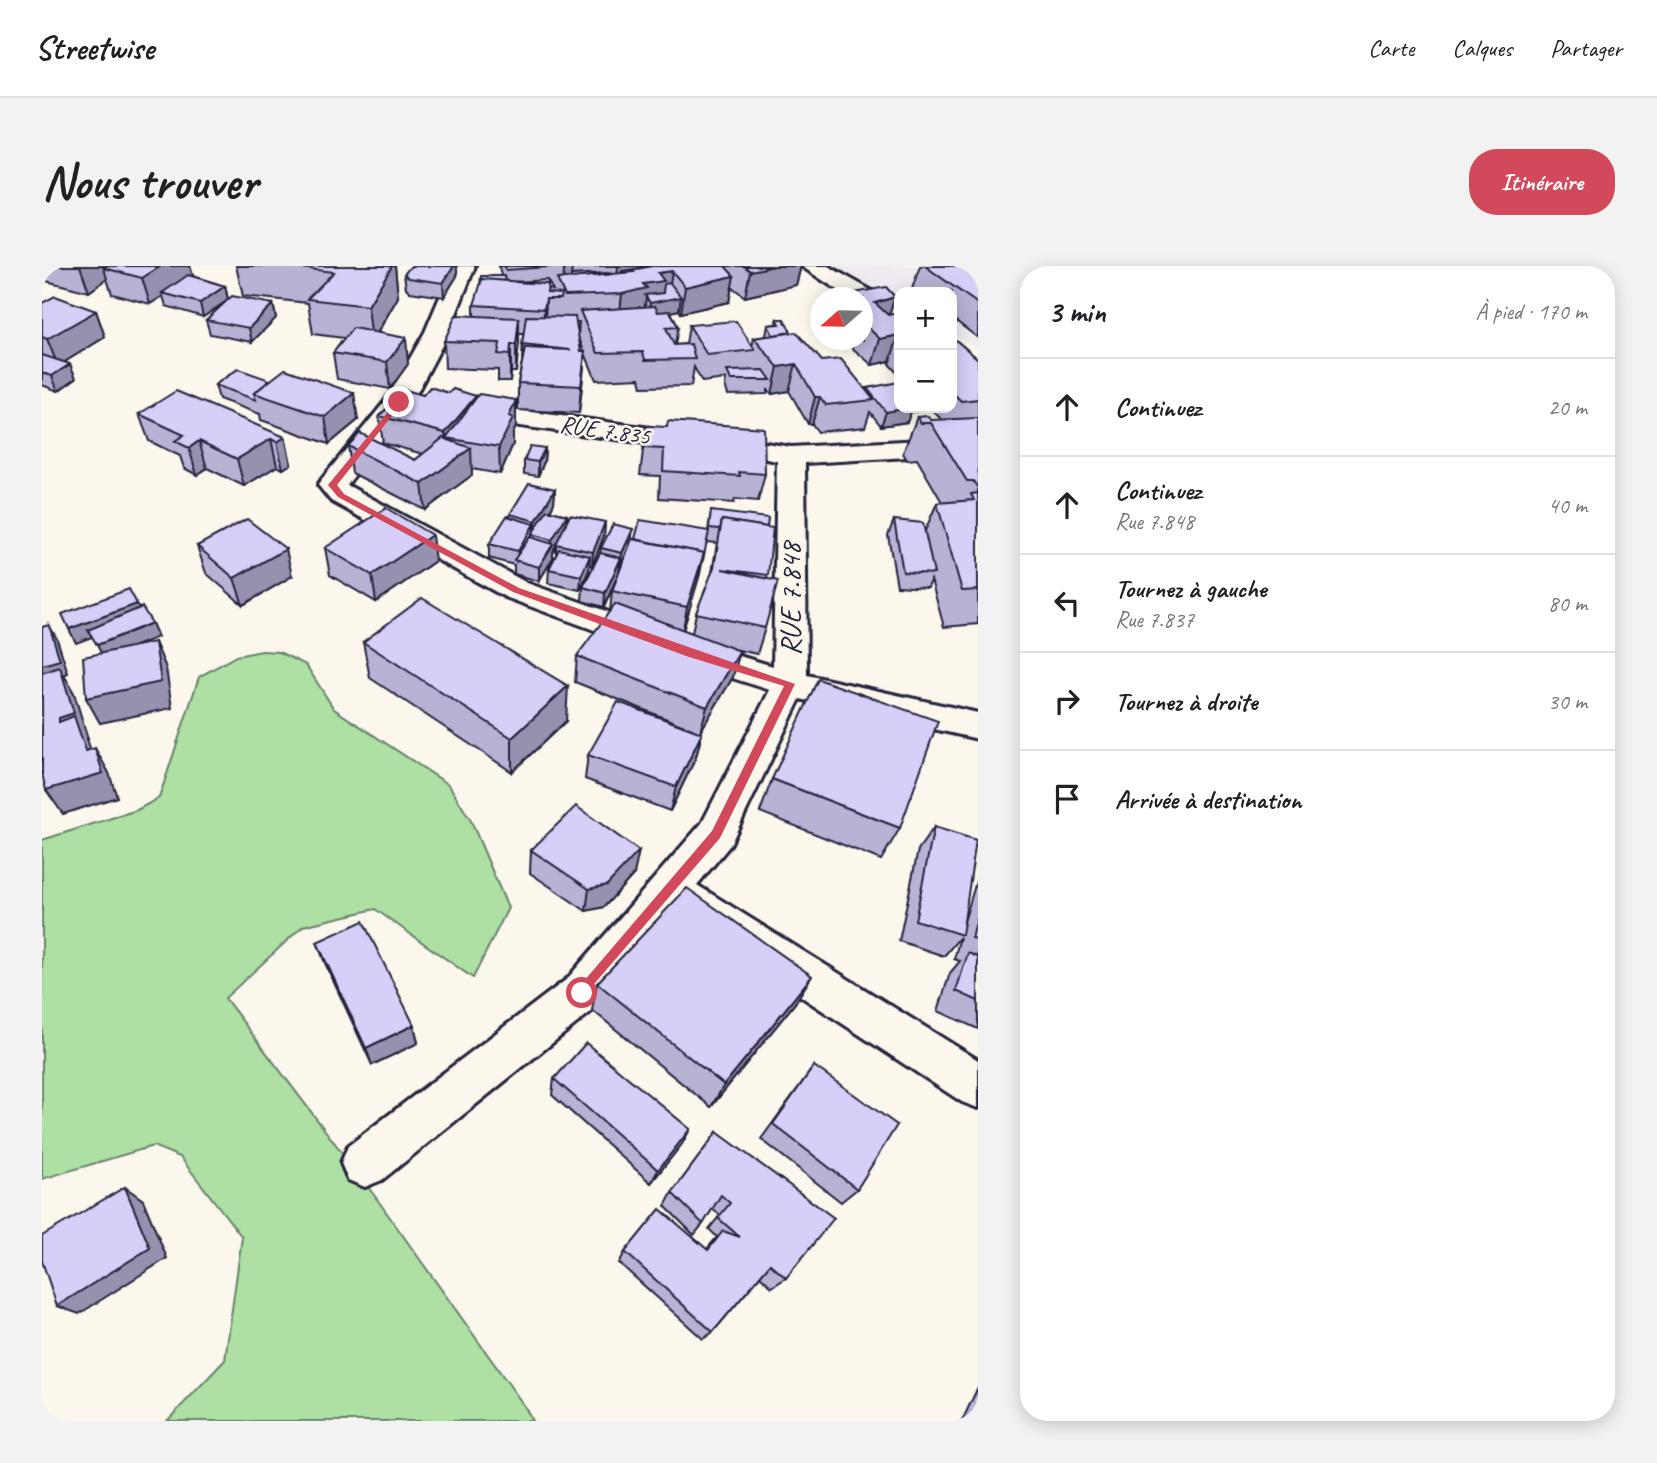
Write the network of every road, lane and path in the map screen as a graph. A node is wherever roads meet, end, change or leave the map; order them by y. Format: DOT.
graph roads {
  1 [pos="464,266"];
  2 [pos="812,266"];
  3 [pos="894,313"];
  4 [pos="399,402"];
  5 [pos="978,446"];
  6 [pos="791,455"];
  7 [pos="790,684"];
  8 [pos="978,726"];
  9 [pos="670,889"];
  10 [pos="978,1086"];
  11 [pos="365,1163"];
  1 -- 4 [label="street"];
  2 -- 3 [label="street"];
  4 -- 6 [label="street, RUE 7.835"];
  4 -- 7 [label="street"];
  5 -- 6 [label="street, RUE 7.835"];
  6 -- 7 [label="street, RUE 7.848"];
  7 -- 8 [label="street"];
  7 -- 9 [label="street, RUE 7.848"];
  9 -- 10 [label="street"];
  9 -- 11 [label="street, RUE 7.848"];
}
